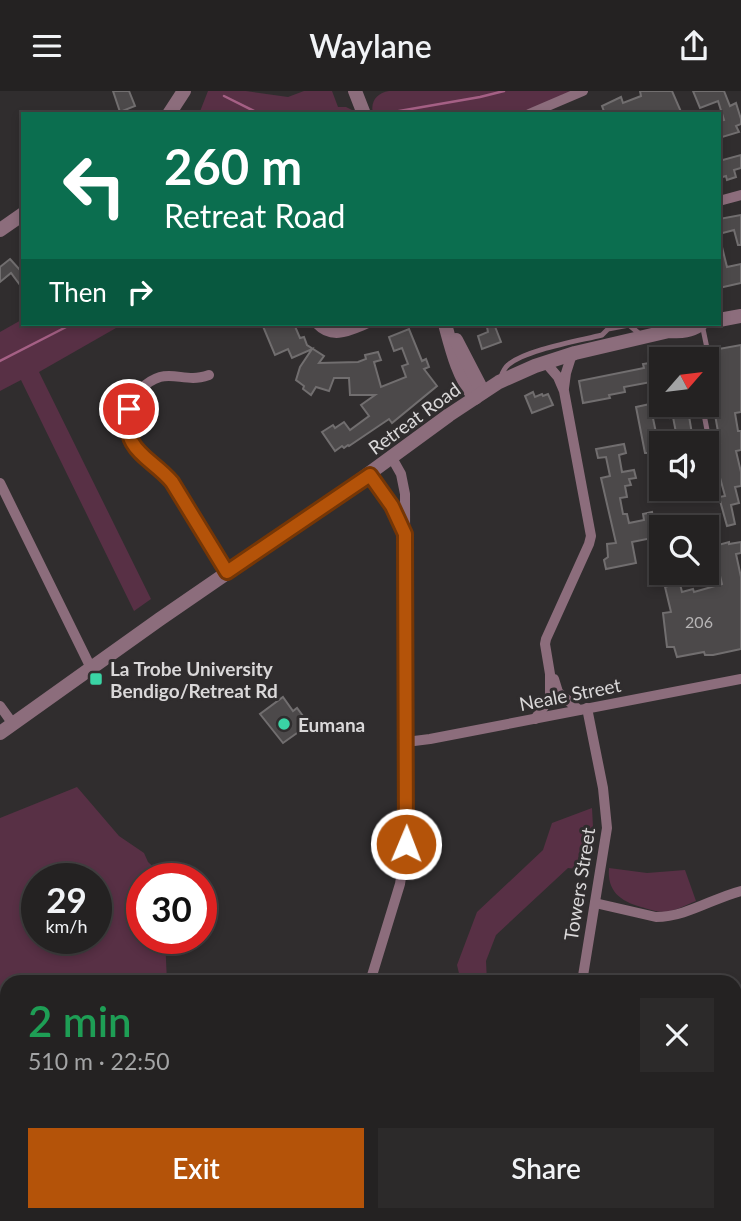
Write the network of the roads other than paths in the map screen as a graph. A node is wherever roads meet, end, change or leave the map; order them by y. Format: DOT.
graph roads {
  1 [pos="583,91"];
  2 [pos="182,92"];
  3 [pos="359,92"];
  4 [pos="170,112"];
  5 [pos="364,112"];
  6 [pos="534,112"];
  7 [pos="741,195"];
  8 [pos="721,200"];
  9 [pos="21,215"];
  10 [pos="0,230"];
  11 [pos="741,316"];
  12 [pos="721,320"];
  13 [pos="319,326"];
  14 [pos="361,326"];
  15 [pos="448,326"];
  16 [pos="624,326"];
  17 [pos="630,326"];
  18 [pos="699,326"];
  19 [pos="702,326"];
  20 [pos="676,327"];
  21 [pos="643,337"];
  22 [pos="706,347"];
  23 [pos="572,354"];
  24 [pos="545,362"];
  25 [pos="209,375"];
  26 [pos="499,382"];
  27 [pos="564,391"];
  28 [pos="479,395"];
  29 [pos="704,417"];
  30 [pos="707,430"];
  31 [pos="392,458"];
  32 [pos="370,475"];
  33 [pos="0,483"];
  34 [pos="405,534"];
  35 [pos="227,572"];
  36 [pos="92,668"];
  37 [pos="550,674"];
  38 [pos="741,679"];
  39 [pos="0,706"];
  40 [pos="583,709"];
  41 [pos="535,719"];
  42 [pos="13,724"];
  43 [pos="0,733"];
  44 [pos="406,742"];
  45 [pos="741,891"];
  46 [pos="595,904"];
  47 [pos="372,975"];
  48 [pos="583,975"];
  1 -- 6 [label="street"];
  2 -- 4 [label="street"];
  3 -- 5 [label="street"];
  7 -- 8 [label="street"];
  9 -- 10 [label="street"];
  11 -- 12 [label="street"];
  13 -- 14 [label="street"];
  15 -- 28 [label="street"];
  16 -- 26 [label="lane"];
  17 -- 21 [label="lane"];
  18 -- 20 [label="street, Retreat Road"];
  19 -- 22 [label="lane"];
  20 -- 21 [label="street, Retreat Road"];
  21 -- 23 [label="street, Retreat Road"];
  23 -- 24 [label="street, Retreat Road"];
  23 -- 27 [label="street"];
  24 -- 26 [label="street, Retreat Road"];
  24 -- 27 [label="street"];
  25 -- 35 [label="street"];
  26 -- 28 [label="street, Retreat Road"];
  27 -- 37 [label="street"];
  28 -- 31 [label="street, Retreat Road"];
  29 -- 30 [label="lane"];
  31 -- 32 [label="street, Retreat Road"];
  31 -- 34 [label="street"];
  32 -- 34 [label="street"];
  32 -- 35 [label="street, Retreat Road"];
  33 -- 36 [label="street"];
  34 -- 44 [label="street"];
  35 -- 36 [label="street, Retreat Road"];
  36 -- 42 [label="street, Retreat Road"];
  37 -- 40 [label="street"];
  37 -- 41 [label="street"];
  38 -- 40 [label="street, Neale Street"];
  39 -- 42 [label="street"];
  40 -- 41 [label="street, Neale Street"];
  40 -- 46 [label="street, Towers Street"];
  41 -- 44 [label="street, Neale Street"];
  42 -- 43 [label="street, Retreat Road"];
  44 -- 47 [label="street"];
  45 -- 46 [label="street"];
  46 -- 48 [label="street, Towers Street"];
}
